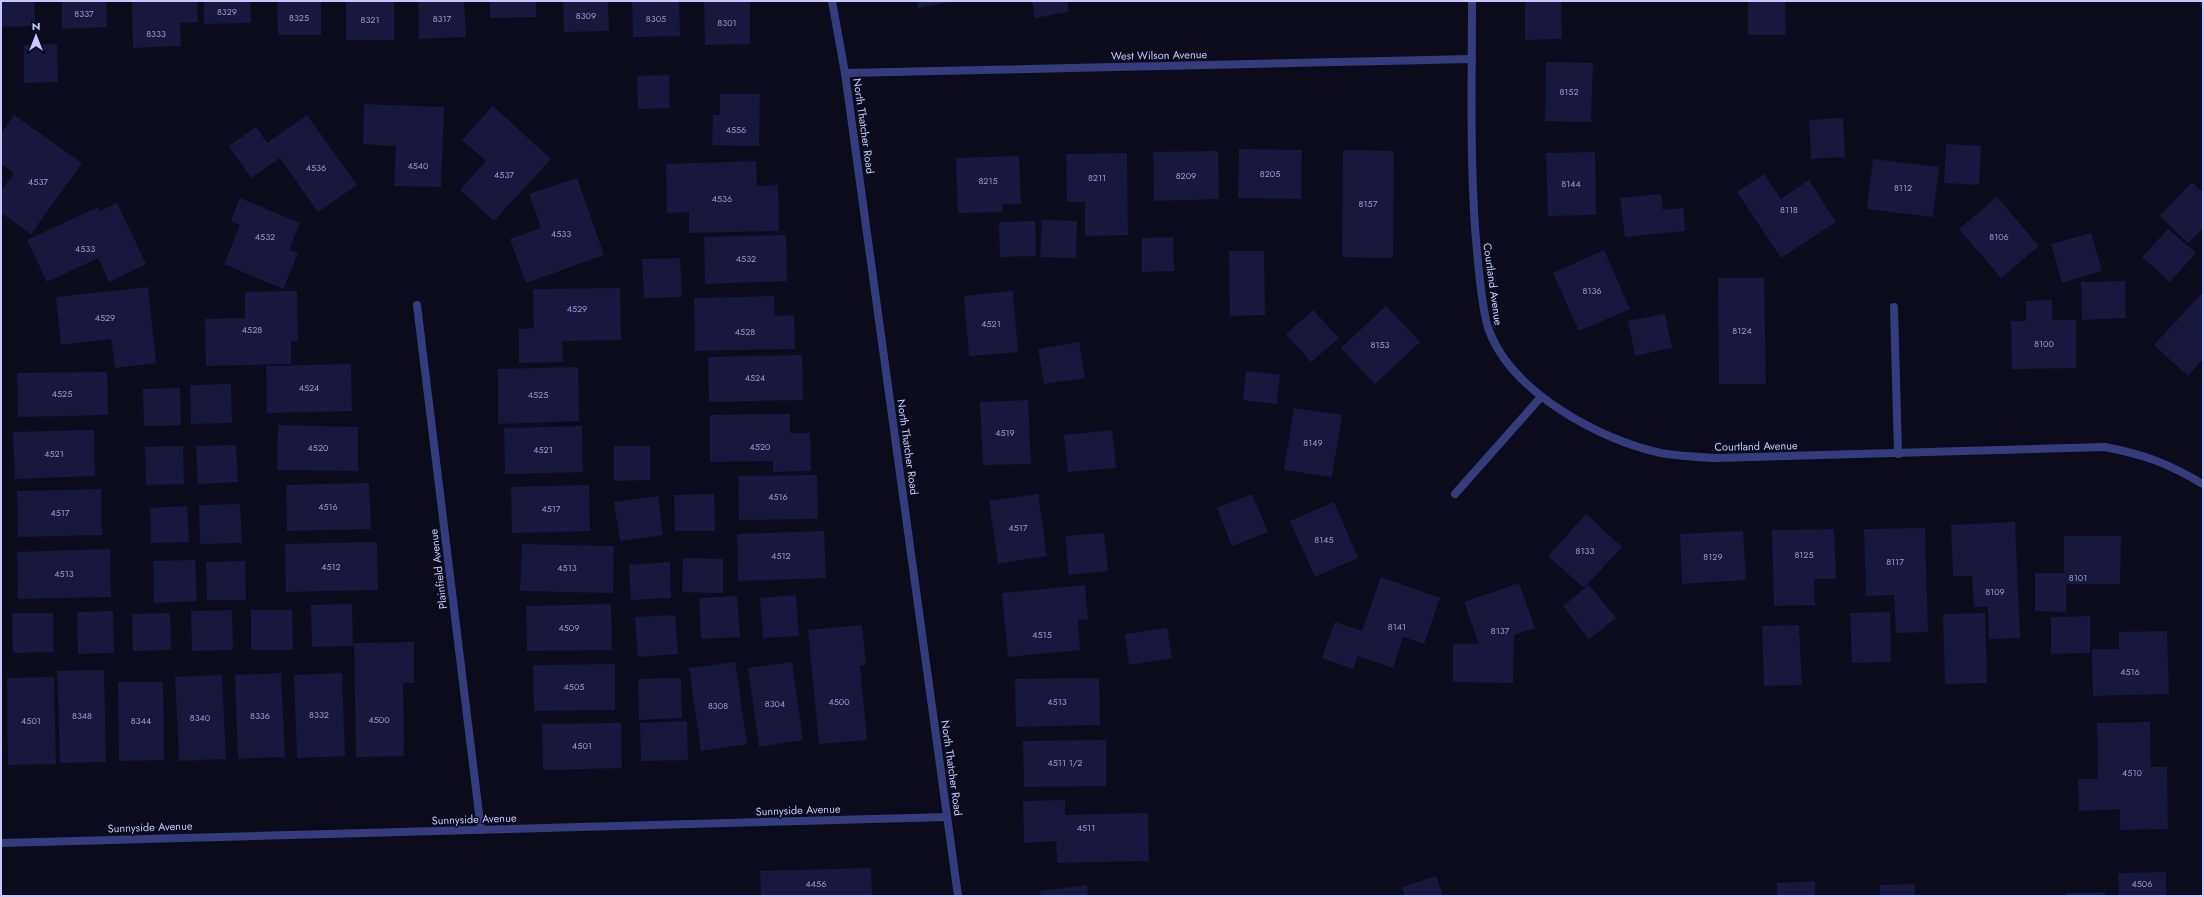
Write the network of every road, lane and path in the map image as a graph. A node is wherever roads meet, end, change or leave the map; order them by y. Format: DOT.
graph roads {
  1 [pos="832,1"];
  2 [pos="1472,1"];
  3 [pos="1472,59"];
  4 [pos="846,73"];
  5 [pos="417,306"];
  6 [pos="1894,307"];
  7 [pos="1541,397"];
  8 [pos="1898,454"];
  9 [pos="2203,484"];
  10 [pos="1455,494"];
  11 [pos="947,817"];
  12 [pos="481,830"];
  13 [pos="1,842"];
  14 [pos="958,896"];
  1 -- 4 [label="street, North Thatcher Road"];
  2 -- 3 [label="street, Courtland Avenue"];
  3 -- 4 [label="street, West Wilson Avenue"];
  3 -- 7 [label="street, Courtland Avenue"];
  4 -- 11 [label="street, North Thatcher Road"];
  5 -- 12 [label="street, Plainfield Avenue"];
  6 -- 8 [label="street"];
  7 -- 8 [label="street, Courtland Avenue"];
  7 -- 10 [label="street"];
  8 -- 9 [label="street, Courtland Avenue"];
  11 -- 12 [label="street, Sunnyside Avenue"];
  11 -- 14 [label="street, North Thatcher Road"];
  12 -- 13 [label="street, Sunnyside Avenue"];
}
